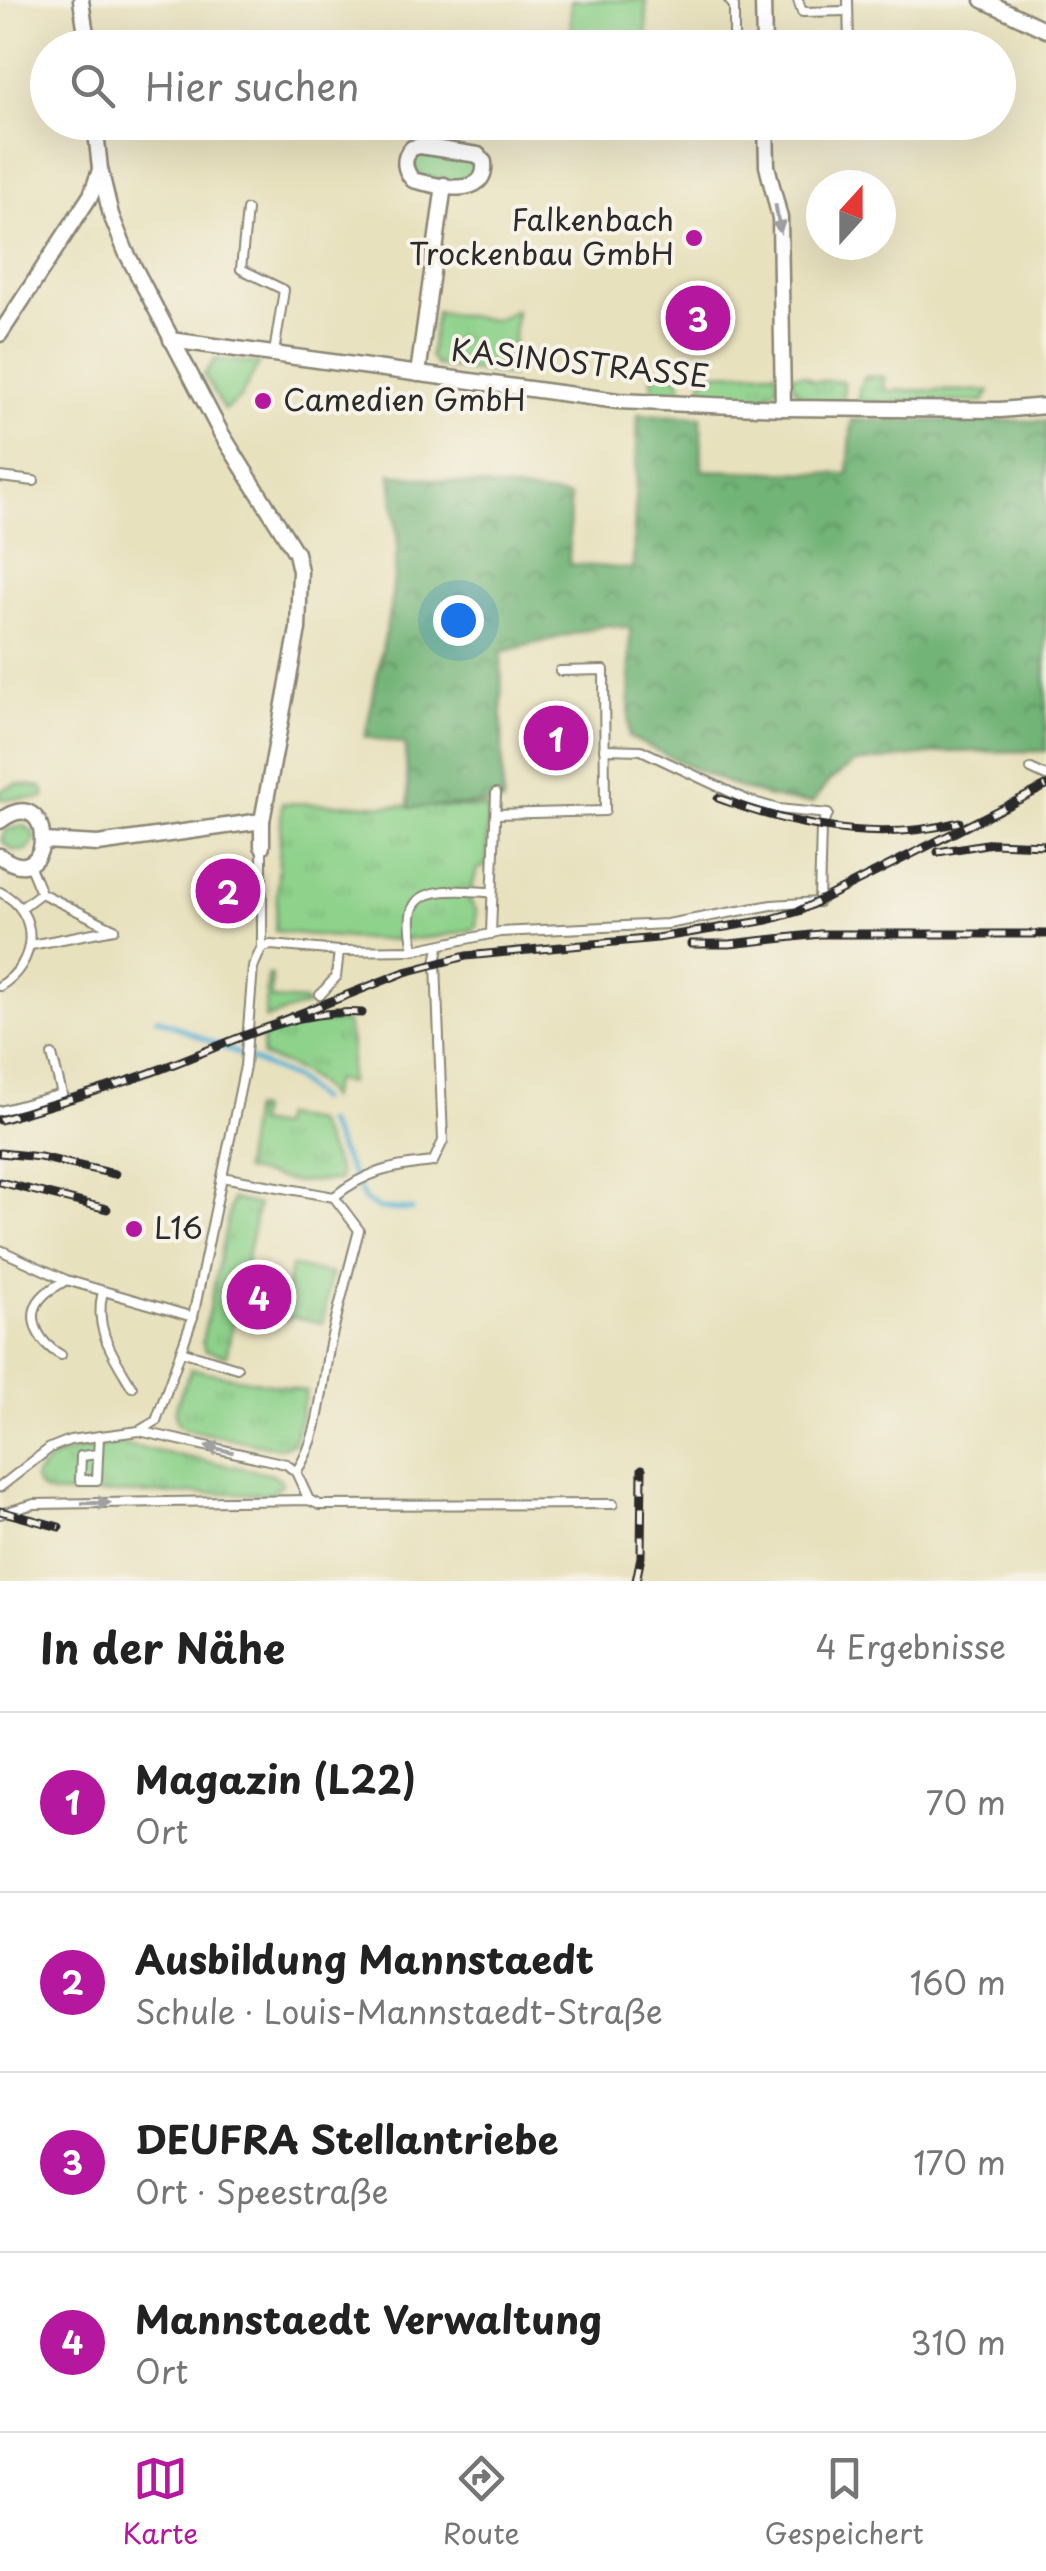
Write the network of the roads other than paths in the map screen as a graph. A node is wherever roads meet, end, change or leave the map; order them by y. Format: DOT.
graph roads {
  1 [pos="81,0"];
  2 [pos="728,0"];
  3 [pos="763,0"];
  4 [pos="798,0"];
  5 [pos="848,0"];
  6 [pos="984,0"];
  7 [pos="848,11"];
  8 [pos="85,30"];
  9 [pos="734,30"];
  10 [pos="764,30"];
  11 [pos="849,30"];
  12 [pos="1046,30"];
  13 [pos="97,140"];
  14 [pos="766,140"];
  15 [pos="100,169"];
  16 [pos="444,185"];
  17 [pos="247,210"];
  18 [pos="0,334"];
  19 [pos="171,340"];
  20 [pos="274,354"];
  21 [pos="418,374"];
  22 [pos="1046,406"];
  23 [pos="783,408"];
  24 [pos="0,477"];
  25 [pos="34,481"];
  26 [pos="560,672"];
  27 [pos="604,750"];
  28 [pos="1031,769"];
  29 [pos="1046,776"];
  30 [pos="496,793"];
  31 [pos="496,814"];
  32 [pos="0,820"];
  33 [pos="262,821"];
  34 [pos="44,840"];
  35 [pos="262,846"];
  36 [pos="0,856"];
  37 [pos="28,862"];
  38 [pos="0,892"];
  39 [pos="492,892"];
  40 [pos="42,893"];
  41 [pos="20,908"];
  42 [pos="491,934"];
  43 [pos="31,946"];
  44 [pos="262,947"];
  45 [pos="438,947"];
  46 [pos="414,950"];
  47 [pos="339,951"];
  48 [pos="0,986"];
  49 [pos="320,996"];
  50 [pos="52,1056"];
  51 [pos="0,1111"];
  52 [pos="222,1177"];
  53 [pos="334,1197"];
  54 [pos="0,1250"];
  55 [pos="66,1280"];
  56 [pos="102,1291"];
  57 [pos="193,1317"];
  58 [pos="181,1351"];
  59 [pos="61,1355"];
  60 [pos="236,1368"];
  61 [pos="132,1387"];
  62 [pos="139,1431"];
  63 [pos="99,1436"];
  64 [pos="98,1454"];
  65 [pos="296,1472"];
  66 [pos="0,1487"];
  67 [pos="309,1500"];
  68 [pos="612,1504"];
  69 [pos="0,1514"];
  1 -- 8 [label="street"];
  2 -- 9 [label="lane"];
  3 -- 10 [label="street"];
  4 -- 7 [label="lane"];
  5 -- 7 [label="lane"];
  6 -- 12 [label="street"];
  7 -- 11 [label="lane"];
  13 -- 15 [label="street"];
  14 -- 23 [label="street, one-way"];
  15 -- 18 [label="street"];
  15 -- 19 [label="street"];
  16 -- 16 [label="street"];
  16 -- 21 [label="street"];
  17 -- 20 [label="lane"];
  19 -- 20 [label="street, KASINOSTRASSE"];
  19 -- 33 [label="street"];
  20 -- 21 [label="street, KASINOSTRASSE"];
  21 -- 23 [label="street, KASINOSTRASSE"];
  22 -- 23 [label="street, KASINOSTRASSE"];
  24 -- 25 [label="lane"];
  26 -- 27 [label="lane"];
  27 -- 31 [label="lane"];
  27 -- 42 [label="lane"];
  28 -- 29 [label="lane"];
  30 -- 31 [label="lane"];
  31 -- 39 [label="lane"];
  32 -- 34 [label="street"];
  33 -- 34 [label="street"];
  33 -- 35 [label="street"];
  34 -- 37 [label="street"];
  35 -- 44 [label="lane"];
  36 -- 37 [label="street"];
  37 -- 40 [label="lane"];
  38 -- 41 [label="lane"];
  39 -- 42 [label="lane"];
  39 -- 46 [label="lane"];
  40 -- 41 [label="lane"];
  40 -- 43 [label="lane"];
  41 -- 43 [label="lane"];
  42 -- 45 [label="lane"];
  43 -- 48 [label="lane"];
  44 -- 47 [label="lane"];
  44 -- 52 [label="lane"];
  45 -- 46 [label="lane"];
  45 -- 53 [label="lane"];
  46 -- 47 [label="lane"];
  47 -- 49 [label="lane"];
  50 -- 51 [label="lane"];
  52 -- 53 [label="lane"];
  52 -- 57 [label="lane"];
  53 -- 65 [label="lane"];
  54 -- 55 [label="lane"];
  55 -- 56 [label="lane"];
  55 -- 59 [label="lane"];
  56 -- 57 [label="lane"];
  56 -- 61 [label="lane"];
  57 -- 58 [label="lane"];
  58 -- 60 [label="lane"];
  58 -- 62 [label="lane"];
  62 -- 63 [label="lane"];
  65 -- 62 [label="lane, one-way"];
  63 -- 64 [label="lane"];
  63 -- 66 [label="lane"];
  65 -- 67 [label="lane"];
  67 -- 68 [label="lane"];
  69 -- 67 [label="lane, one-way"];
}
